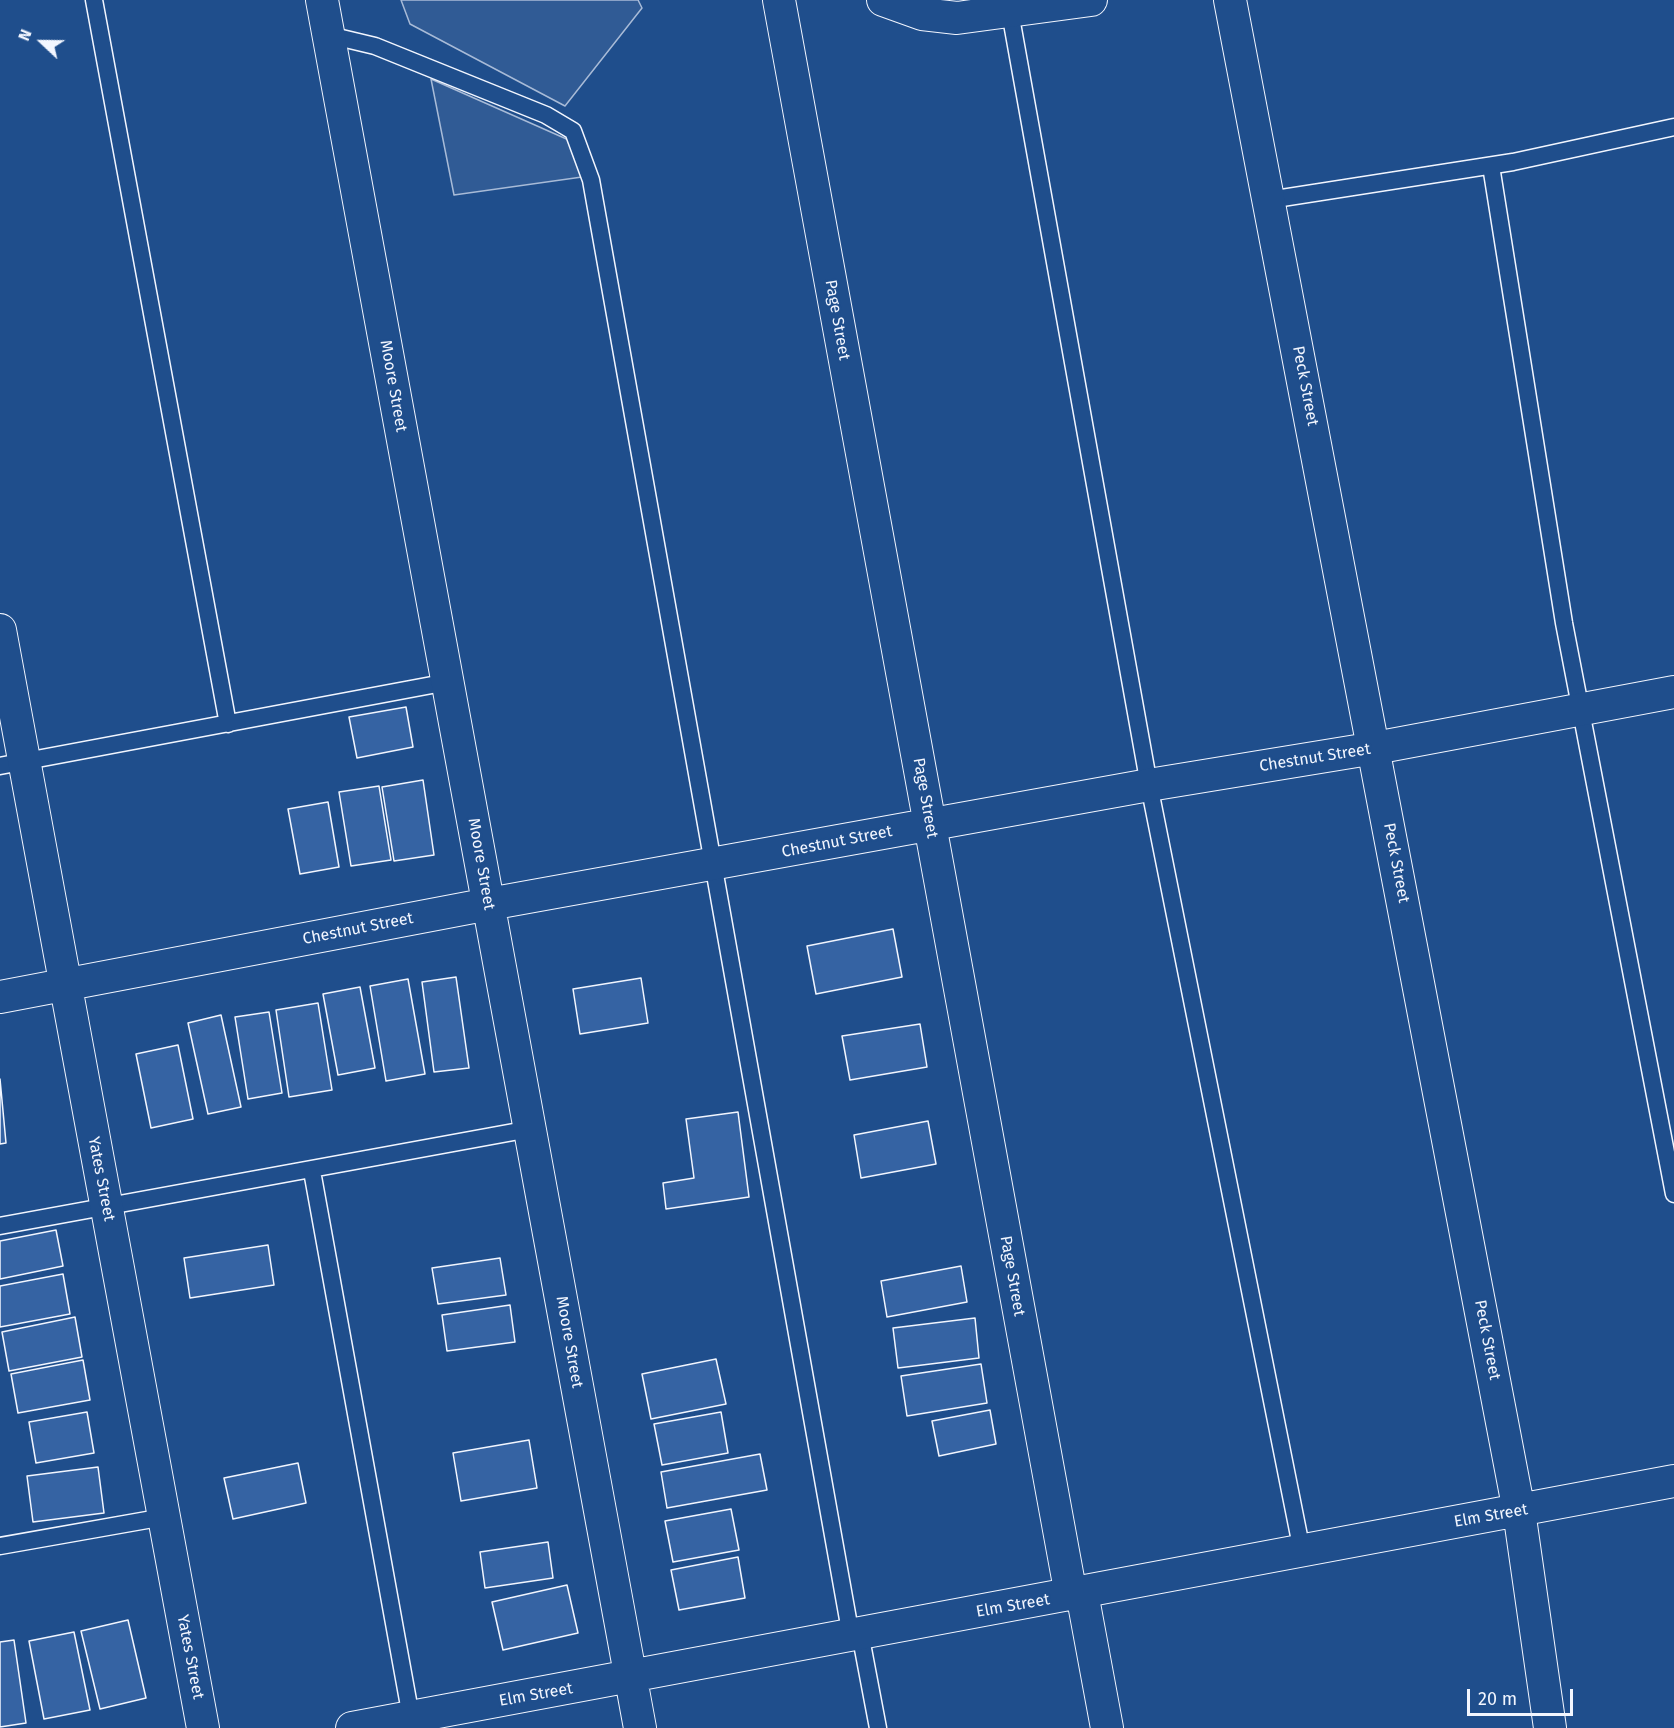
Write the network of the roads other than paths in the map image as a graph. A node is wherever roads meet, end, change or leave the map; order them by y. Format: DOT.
graph roads {
  1 [pos="94,0"];
  2 [pos="322,0"];
  3 [pos="779,0"];
  4 [pos="884,0"];
  5 [pos="1091,0"];
  6 [pos="1230,0"];
  7 [pos="1010,12"];
  8 [pos="328,35"];
  9 [pos="1674,127"];
  10 [pos="1491,166"];
  11 [pos="1269,200"];
  12 [pos="0,630"];
  13 [pos="448,682"];
  14 [pos="1674,692"];
  15 [pos="1583,709"];
  16 [pos="228,723"];
  17 [pos="1375,748"];
  18 [pos="12,764"];
  19 [pos="1149,785"];
  20 [pos="930,824"];
  21 [pos="711,866"];
  22 [pos="489,904"];
  23 [pos="64,985"];
  24 [pos="0,997"];
  25 [pos="530,1130"];
  26 [pos="312,1171"];
  27 [pos="1674,1194"];
  28 [pos="106,1206"];
  29 [pos="0,1226"];
  30 [pos="1674,1481"];
  31 [pos="1519,1511"];
  32 [pos="164,1517"];
  33 [pos="0,1546"];
  34 [pos="1302,1551"];
  35 [pos="1076,1594"];
  36 [pos="856,1635"];
  37 [pos="631,1678"];
  38 [pos="411,1717"];
  39 [pos="366,1727"];
  40 [pos="203,1728"];
  41 [pos="640,1728"];
  42 [pos="878,1728"];
  43 [pos="1107,1728"];
  44 [pos="1550,1728"];
  1 -- 16 [label="lane"];
  2 -- 8 [label="street, Moore Street"];
  3 -- 20 [label="street, Page Street"];
  4 -- 7 [label="street"];
  5 -- 7 [label="street"];
  6 -- 11 [label="street, Peck Street"];
  7 -- 19 [label="lane"];
  8 -- 13 [label="street, Moore Street"];
  8 -- 21 [label="lane"];
  9 -- 10 [label="lane"];
  10 -- 11 [label="lane"];
  10 -- 15 [label="lane"];
  11 -- 17 [label="street, Peck Street"];
  12 -- 18 [label="street, Yates Street"];
  13 -- 16 [label="lane"];
  13 -- 22 [label="street, Moore Street"];
  14 -- 15 [label="street, Chestnut Street"];
  15 -- 17 [label="street, Chestnut Street"];
  15 -- 27 [label="lane"];
  16 -- 18 [label="lane"];
  17 -- 19 [label="street, Chestnut Street"];
  17 -- 31 [label="street, Peck Street"];
  18 -- 23 [label="street, Yates Street"];
  19 -- 20 [label="street, Chestnut Street"];
  19 -- 34 [label="lane"];
  20 -- 21 [label="street, Chestnut Street"];
  20 -- 35 [label="street, Page Street"];
  21 -- 22 [label="street, Chestnut Street"];
  21 -- 36 [label="lane"];
  22 -- 23 [label="street, Chestnut Street"];
  22 -- 25 [label="street, Moore Street"];
  23 -- 24 [label="street, Chestnut Street"];
  23 -- 28 [label="street, Yates Street"];
  25 -- 26 [label="lane"];
  25 -- 37 [label="street, Moore Street"];
  26 -- 28 [label="lane"];
  26 -- 38 [label="lane"];
  28 -- 29 [label="lane"];
  28 -- 32 [label="street, Yates Street"];
  30 -- 31 [label="street, Elm Street"];
  31 -- 34 [label="street, Elm Street"];
  31 -- 44 [label="street, Peck Street"];
  32 -- 33 [label="lane"];
  32 -- 40 [label="street, Yates Street"];
  34 -- 35 [label="street, Elm Street"];
  35 -- 36 [label="street, Elm Street"];
  35 -- 43 [label="street, Page Street"];
  36 -- 37 [label="street, Elm Street"];
  36 -- 42 [label="lane"];
  37 -- 38 [label="street, Elm Street"];
  37 -- 41 [label="street, Moore Street"];
  38 -- 39 [label="street, Elm Street"];
}
